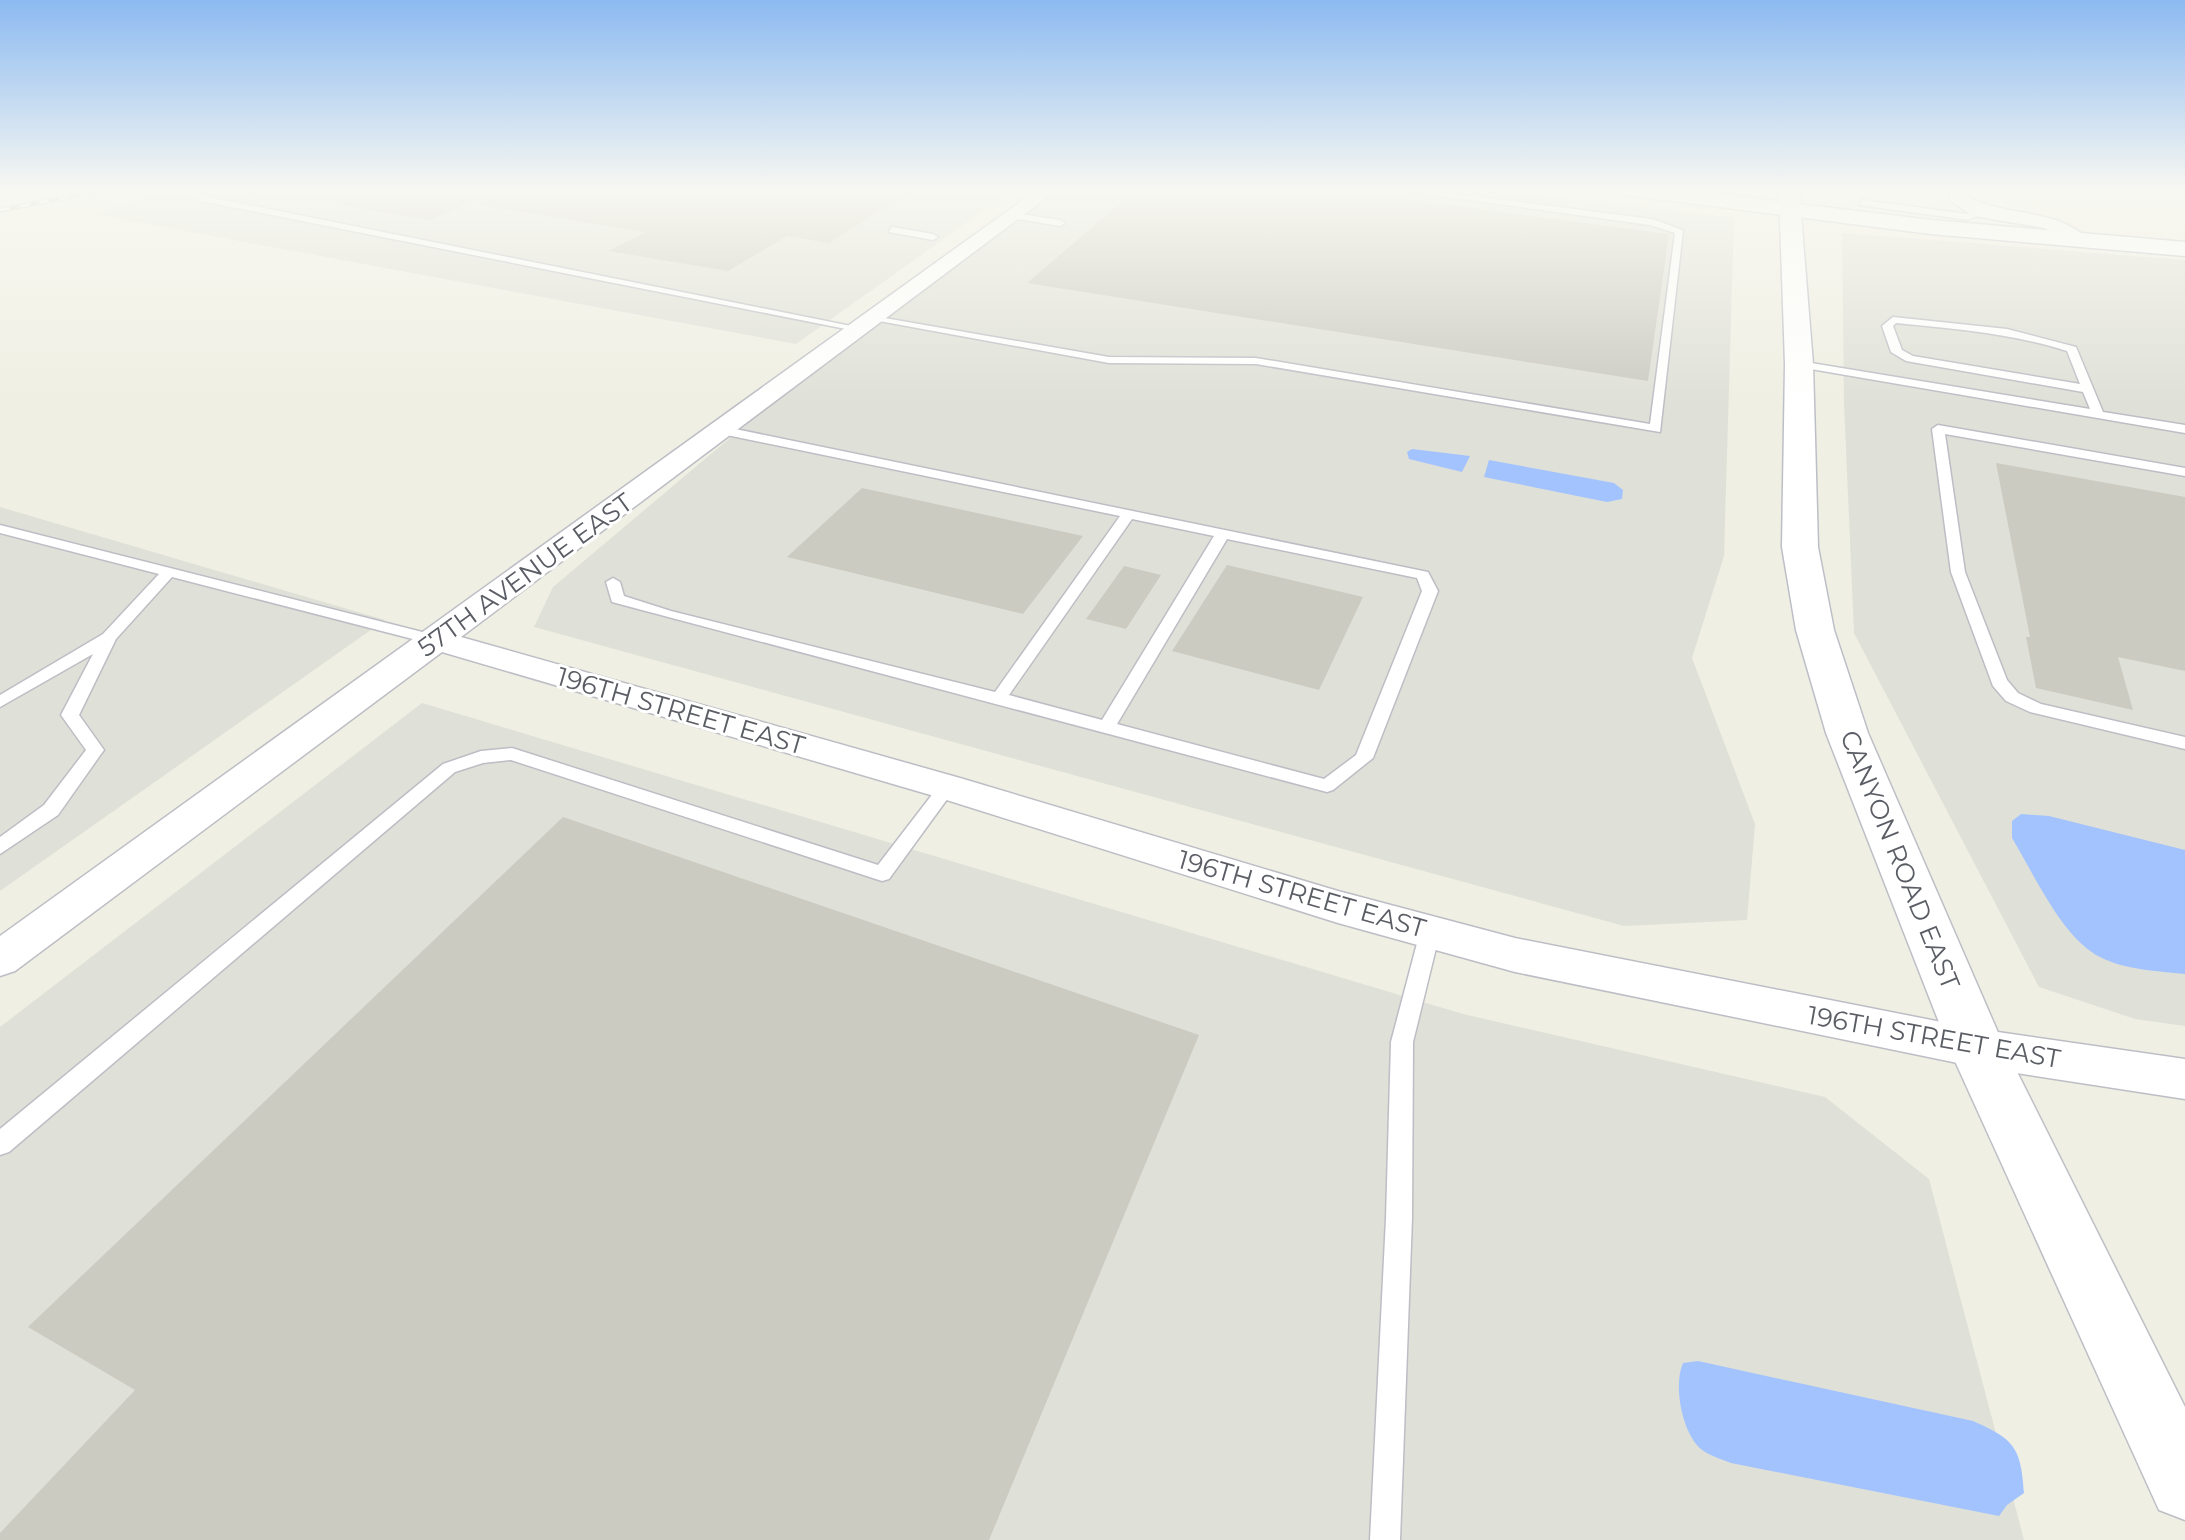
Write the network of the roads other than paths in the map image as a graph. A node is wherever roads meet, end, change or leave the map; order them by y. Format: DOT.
graph roads {
  1 [pos="533,261"];
  2 [pos="953,261"];
  3 [pos="1676,261"];
  4 [pos="1793,261"];
  5 [pos="867,324"];
  6 [pos="1799,364"];
  7 [pos="2088,389"];
  8 [pos="2098,414"];
  9 [pos="2185,429"];
  10 [pos="721,430"];
  11 [pos="2185,472"];
  12 [pos="1129,513"];
  13 [pos="0,529"];
  14 [pos="1223,533"];
  15 [pos="169,572"];
  16 [pos="613,582"];
  17 [pos="109,637"];
  18 [pos="436,640"];
  19 [pos="999,698"];
  20 [pos="0,702"];
  21 [pos="1106,727"];
  22 [pos="2185,743"];
  23 [pos="947,787"];
  24 [pos="0,847"];
  25 [pos="1430,932"];
  26 [pos="0,959"];
  27 [pos="1977,1048"];
  28 [pos="2185,1079"];
  29 [pos="0,1144"];
  30 [pos="2185,1484"];
  31 [pos="1385,1540"];
  1 -- 5 [label="lane"];
  2 -- 5 [label="street, 57TH AVENUE EAST"];
  3 -- 5 [label="lane"];
  4 -- 6 [label="main road, CANYON ROAD EAST"];
  5 -- 10 [label="street, 57TH AVENUE EAST"];
  6 -- 8 [label="lane"];
  6 -- 27 [label="main road, CANYON ROAD EAST"];
  7 -- 7 [label="lane"];
  7 -- 8 [label="lane"];
  8 -- 9 [label="lane"];
  10 -- 12 [label="lane"];
  10 -- 18 [label="street, 57TH AVENUE EAST"];
  11 -- 22 [label="lane"];
  12 -- 14 [label="lane"];
  12 -- 19 [label="lane"];
  13 -- 15 [label="lane"];
  14 -- 21 [label="lane"];
  14 -- 21 [label="lane"];
  15 -- 17 [label="lane"];
  15 -- 18 [label="lane"];
  16 -- 19 [label="lane"];
  17 -- 20 [label="lane"];
  17 -- 24 [label="lane"];
  18 -- 23 [label="street, 196TH STREET EAST"];
  18 -- 26 [label="street, 57TH AVENUE EAST"];
  19 -- 21 [label="lane"];
  23 -- 25 [label="street, 196TH STREET EAST"];
  23 -- 29 [label="lane"];
  25 -- 27 [label="street, 196TH STREET EAST"];
  25 -- 31 [label="lane"];
  27 -- 28 [label="street, 196TH STREET EAST"];
  27 -- 30 [label="main road, CANYON ROAD EAST"];
}
